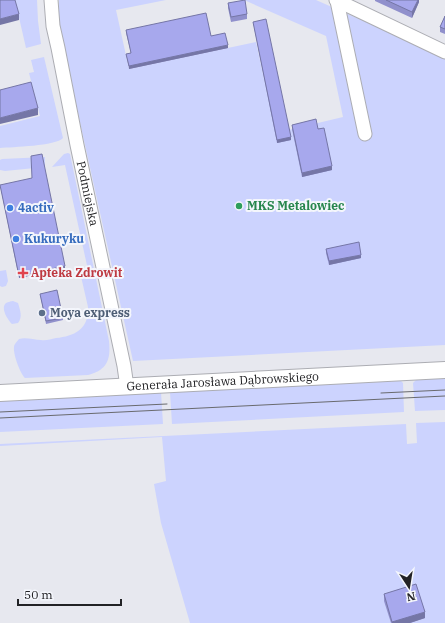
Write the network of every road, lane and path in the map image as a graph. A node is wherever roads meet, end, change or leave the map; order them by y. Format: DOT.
graph roads {
  1 [pos="51,0"];
  2 [pos="337,0"];
  3 [pos="445,52"];
  4 [pos="365,134"];
  5 [pos="445,370"];
  6 [pos="127,387"];
  7 [pos="0,393"];
  1 -- 6 [label="street, Podmiejska"];
  2 -- 3 [label="street"];
  2 -- 4 [label="street"];
  5 -- 6 [label="street, Generała Jarosława Dąbrowskiego"];
  6 -- 7 [label="street, Generała Jarosława Dąbrowskiego"];
}
